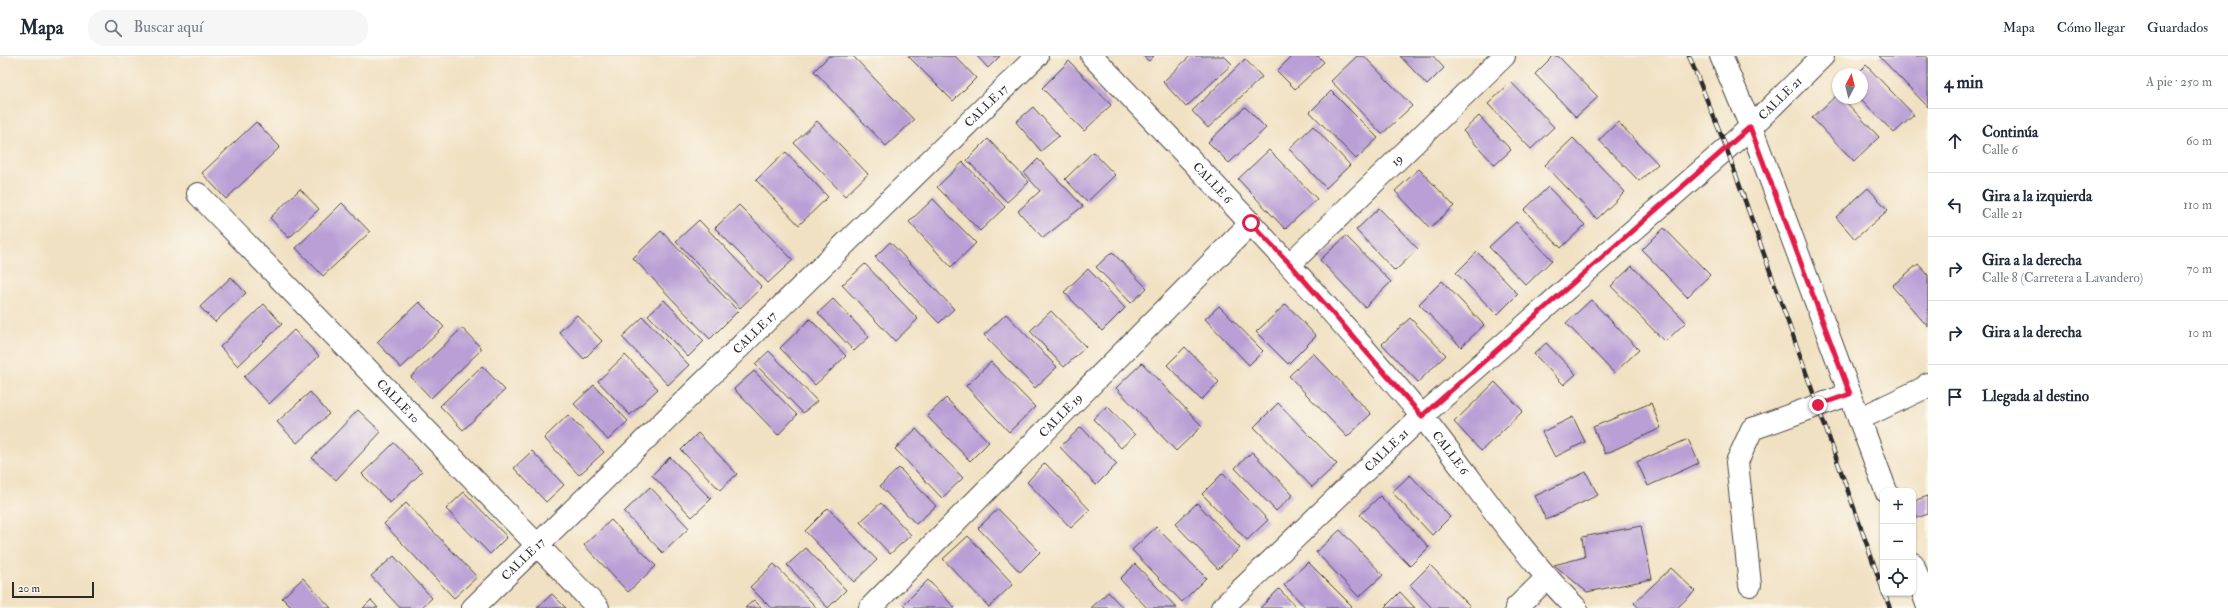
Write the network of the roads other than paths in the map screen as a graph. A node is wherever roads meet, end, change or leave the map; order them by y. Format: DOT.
graph roads {
  1 [pos="1037,56"];
  2 [pos="1092,56"];
  3 [pos="1504,56"];
  4 [pos="1721,56"];
  5 [pos="1823,56"];
  6 [pos="1750,127"];
  7 [pos="198,194"];
  8 [pos="1251,223"];
  9 [pos="1290,264"];
  10 [pos="1928,384"];
  11 [pos="1850,394"];
  12 [pos="1422,416"];
  13 [pos="1859,419"];
  14 [pos="1885,488"];
  15 [pos="539,545"];
  16 [pos="1916,573"];
  17 [pos="1546,579"];
  18 [pos="1750,585"];
  19 [pos="1928,607"];
  20 [pos="473,608"];
  21 [pos="598,608"];
  22 [pos="870,608"];
  23 [pos="1222,608"];
  24 [pos="1516,608"];
  25 [pos="1576,608"];
  1 -- 15 [label="street, CALLE 17"];
  2 -- 8 [label="street, CALLE 6"];
  3 -- 9 [label="street, 19"];
  4 -- 6 [label="street"];
  5 -- 6 [label="street, CALLE 21"];
  6 -- 11 [label="street"];
  6 -- 12 [label="street, CALLE 21"];
  7 -- 15 [label="street, CALLE 10"];
  8 -- 9 [label="street, CALLE 6"];
  8 -- 22 [label="street, CALLE 19"];
  9 -- 12 [label="street, CALLE 6"];
  10 -- 13 [label="street"];
  11 -- 13 [label="street"];
  11 -- 18 [label="street"];
  12 -- 17 [label="street, CALLE 6"];
  12 -- 23 [label="street, CALLE 21"];
  13 -- 14 [label="street"];
  15 -- 20 [label="street, CALLE 17"];
  15 -- 21 [label="street, CALLE 10"];
  16 -- 19 [label="street"];
  17 -- 24 [label="street"];
  17 -- 25 [label="street, CALLE 6"];
}
